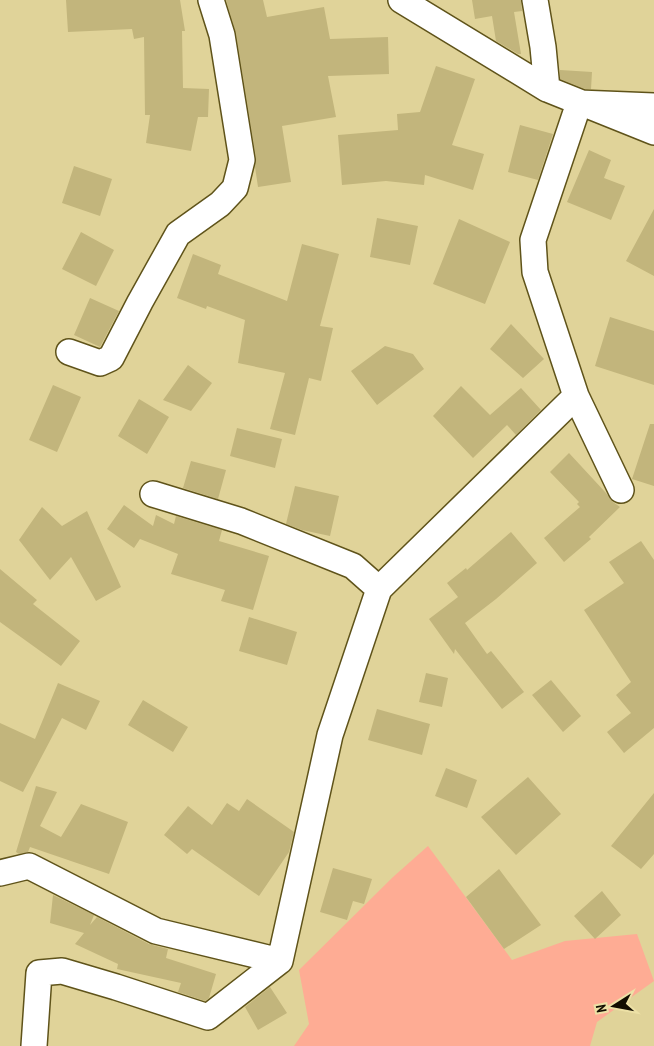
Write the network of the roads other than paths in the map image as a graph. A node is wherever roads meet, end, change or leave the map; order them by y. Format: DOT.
graph roads {
  1 [pos="211,0"];
  2 [pos="401,0"];
  3 [pos="535,0"];
  4 [pos="547,89"];
  5 [pos="579,103"];
  6 [pos="654,106"];
  7 [pos="654,132"];
  8 [pos="69,352"];
  9 [pos="576,396"];
  10 [pos="621,490"];
  11 [pos="153,494"];
  12 [pos="379,590"];
  13 [pos="0,873"];
  14 [pos="280,961"];
  15 [pos="34,1046"];
  1 -- 8 [label="street"];
  2 -- 4 [label="street"];
  3 -- 4 [label="street"];
  4 -- 5 [label="street"];
  5 -- 6 [label="street"];
  5 -- 7 [label="street"];
  5 -- 9 [label="street"];
  9 -- 10 [label="street"];
  9 -- 12 [label="street"];
  11 -- 12 [label="street"];
  12 -- 14 [label="street"];
  13 -- 14 [label="street"];
  14 -- 15 [label="street"];
}
